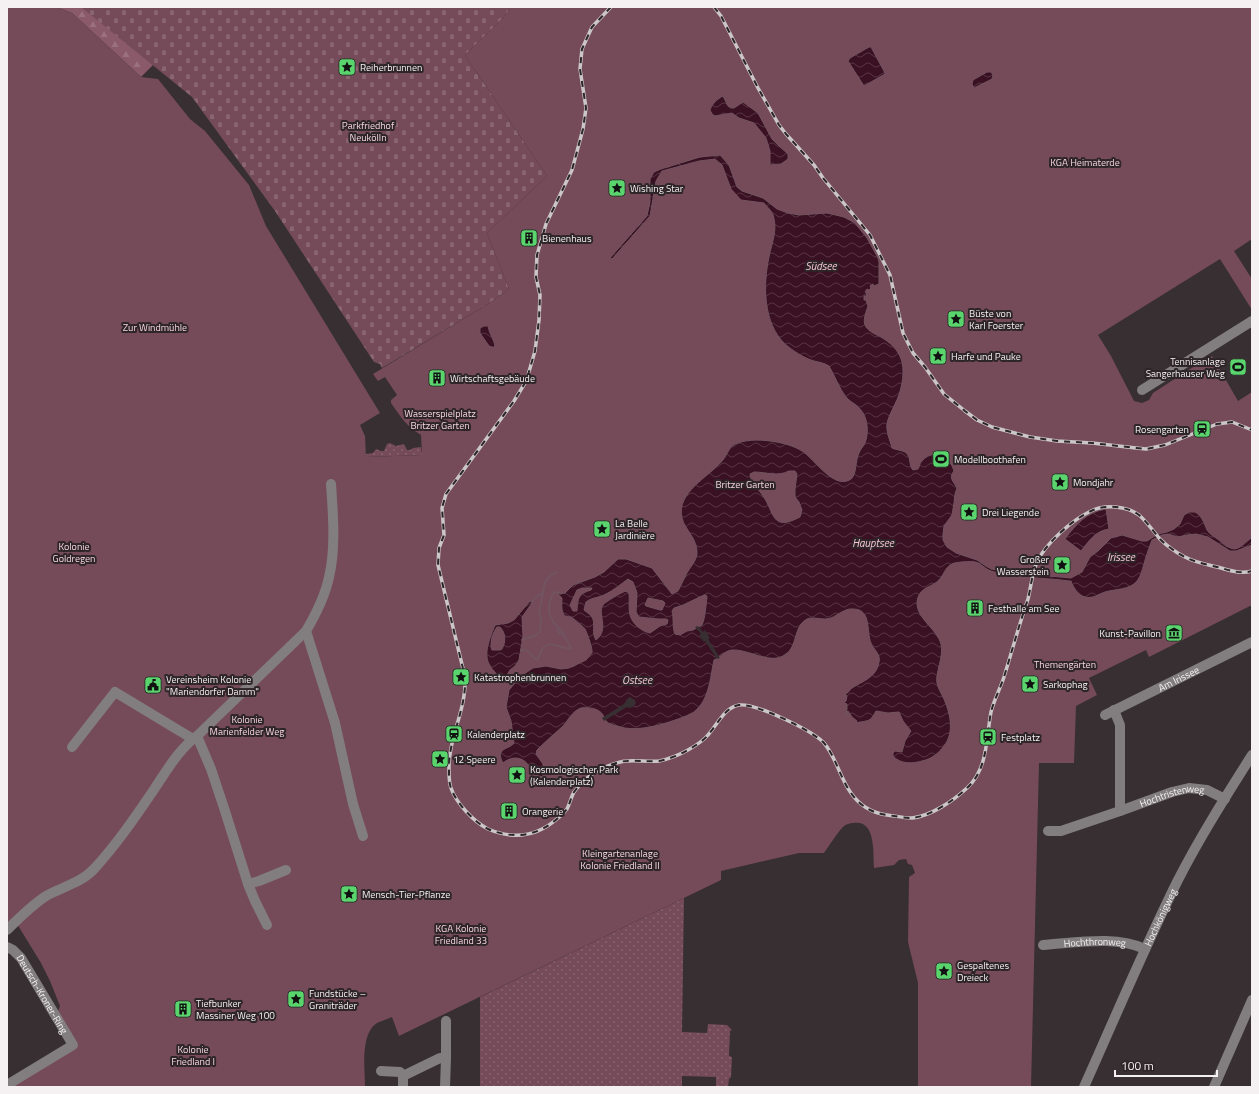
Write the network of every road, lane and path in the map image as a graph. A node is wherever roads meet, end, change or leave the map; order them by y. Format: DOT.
graph roads {
  1 [pos="1252,321"];
  2 [pos="1142,390"];
  3 [pos="331,484"];
  4 [pos="306,631"];
  5 [pos="1252,642"];
  6 [pos="195,738"];
  7 [pos="72,747"];
  8 [pos="1252,755"];
  9 [pos="1224,799"];
  10 [pos="1120,811"];
  11 [pos="1048,831"];
  12 [pos="362,836"];
  13 [pos="286,870"];
  14 [pos="248,884"];
  15 [pos="267,924"];
  16 [pos="7,930"];
  17 [pos="1043,945"];
  18 [pos="7,948"];
  19 [pos="1145,949"];
  20 [pos="1252,1000"];
  21 [pos="446,1021"];
  22 [pos="446,1058"];
  23 [pos="380,1071"];
  24 [pos="403,1076"];
  25 [pos="7,1086"];
  26 [pos="403,1087"];
  27 [pos="445,1087"];
  28 [pos="1084,1087"];
  29 [pos="1214,1087"];
  1 -- 2 [label="street"];
  3 -- 4 [label="street"];
  4 -- 6 [label="street"];
  4 -- 12 [label="street"];
  5 -- 10 [label="street, Am Irissee"];
  6 -- 7 [label="street"];
  6 -- 14 [label="street"];
  6 -- 16 [label="street"];
  8 -- 9 [label="street, Hochkönigweg"];
  9 -- 10 [label="street, Hochtristenweg"];
  9 -- 19 [label="street, Hochkönigweg"];
  10 -- 11 [label="street, Hochtristenweg"];
  13 -- 14 [label="street"];
  14 -- 15 [label="street"];
  17 -- 19 [label="street, Hochthronweg"];
  18 -- 25 [label="street, Deutsch-Kroner-Ring"];
  19 -- 28 [label="street, Hochkönigweg"];
  20 -- 29 [label="street"];
  21 -- 22 [label="street"];
  22 -- 24 [label="street"];
  22 -- 27 [label="street"];
  23 -- 24 [label="street"];
  24 -- 26 [label="street"];
}
